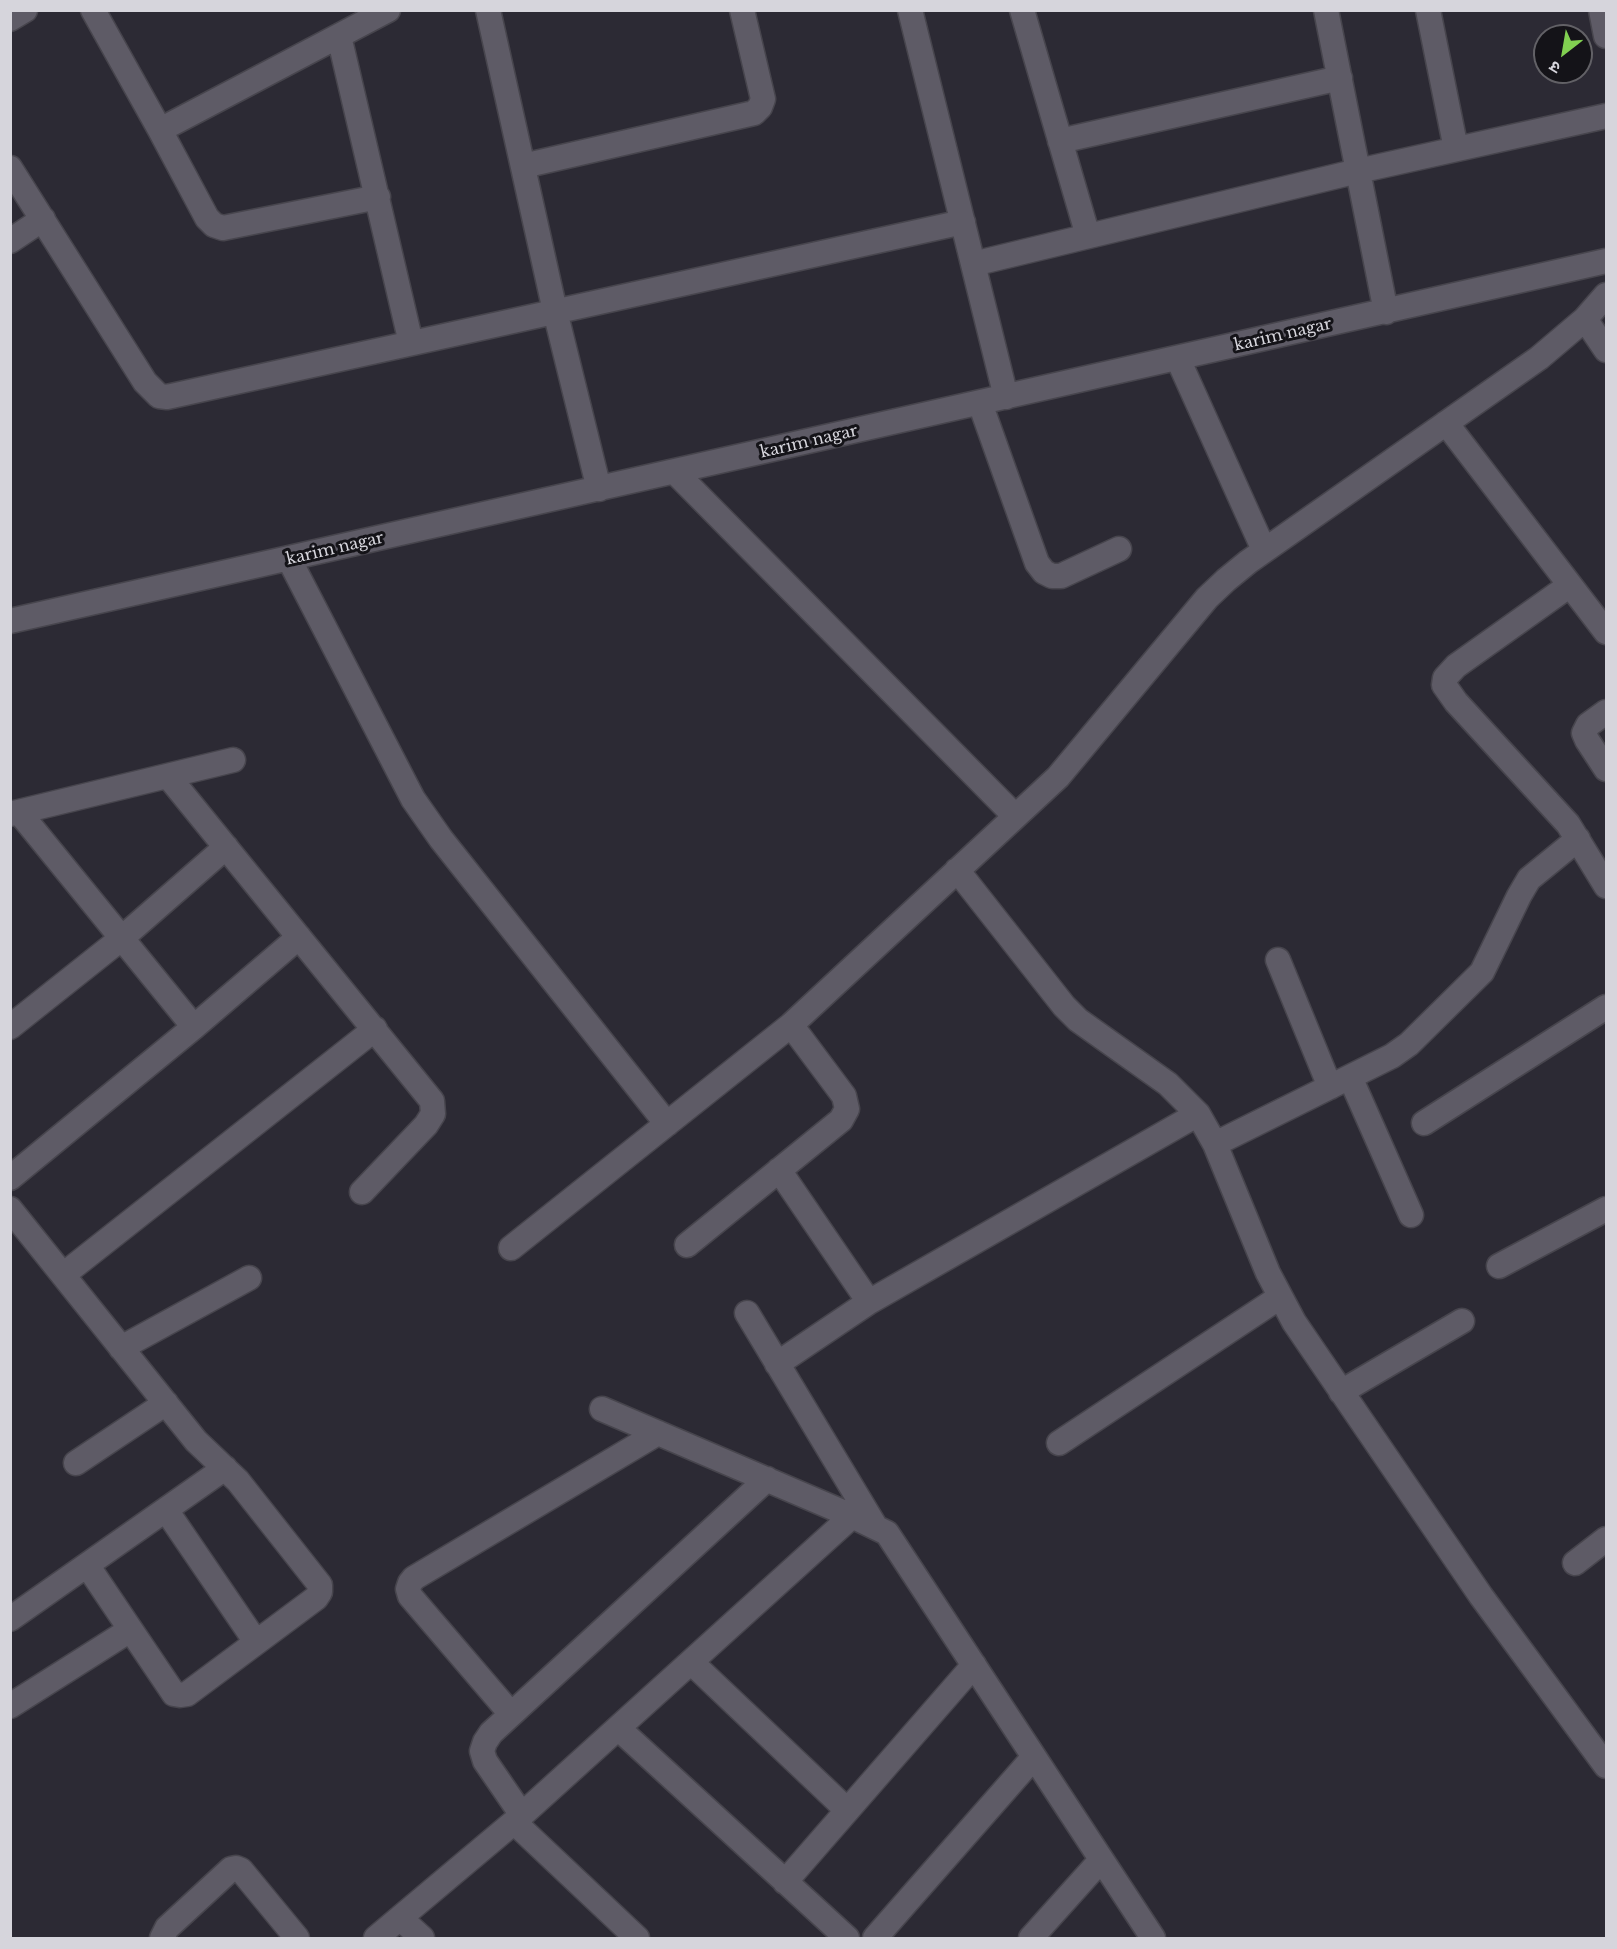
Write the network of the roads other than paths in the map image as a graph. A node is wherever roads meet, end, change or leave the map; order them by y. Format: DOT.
graph roads {
  1 [pos="25,10"];
  2 [pos="93,10"];
  3 [pos="388,10"];
  4 [pos="489,10"];
  5 [pos="742,10"];
  6 [pos="910,10"];
  7 [pos="1326,10"];
  8 [pos="1428,10"];
  9 [pos="1601,10"];
  10 [pos="1023,11"];
  11 [pos="10,19"];
  12 [pos="339,36"];
  13 [pos="1606,36"];
  14 [pos="1340,78"];
  15 [pos="1606,116"];
  16 [pos="160,130"];
  17 [pos="1060,141"];
  18 [pos="1456,149"];
  19 [pos="523,166"];
  20 [pos="10,168"];
  21 [pos="1358,171"];
  22 [pos="378,197"];
  23 [pos="43,219"];
  24 [pos="963,222"];
  25 [pos="1088,236"];
  26 [pos="10,241"];
  27 [pos="1606,261"];
  28 [pos="973,264"];
  29 [pos="1606,295"];
  30 [pos="555,311"];
  31 [pos="1386,312"];
  32 [pos="1585,319"];
  33 [pos="411,343"];
  34 [pos="1606,350"];
  35 [pos="1178,359"];
  36 [pos="1006,398"];
  37 [pos="980,404"];
  38 [pos="1446,423"];
  39 [pos="675,472"];
  40 [pos="599,489"];
  41 [pos="1119,549"];
  42 [pos="1264,550"];
  43 [pos="289,559"];
  44 [pos="1570,585"];
  45 [pos="10,621"];
  46 [pos="1606,632"];
  47 [pos="1606,712"];
  48 [pos="232,760"];
  49 [pos="1606,769"];
  50 [pos="168,776"];
  51 [pos="13,813"];
  52 [pos="1015,816"];
  53 [pos="1578,839"];
  54 [pos="226,847"];
  55 [pos="957,870"];
  56 [pos="1604,875"];
  57 [pos="299,937"];
  58 [pos="122,938"];
  59 [pos="1278,960"];
  60 [pos="1606,1007"];
  61 [pos="791,1025"];
  62 [pos="10,1027"];
  63 [pos="194,1027"];
  64 [pos="375,1029"];
  65 [pos="1340,1082"];
  66 [pos="1198,1114"];
  67 [pos="1424,1123"];
  68 [pos="668,1124"];
  69 [pos="1215,1144"];
  70 [pos="779,1170"];
  71 [pos="10,1178"];
  72 [pos="362,1192"];
  73 [pos="10,1209"];
  74 [pos="1606,1209"];
  75 [pos="1412,1215"];
  76 [pos="687,1245"];
  77 [pos="511,1248"];
  78 [pos="1500,1266"];
  79 [pos="63,1275"];
  80 [pos="249,1278"];
  81 [pos="1280,1297"];
  82 [pos="868,1302"];
  83 [pos="747,1313"];
  84 [pos="1462,1321"];
  85 [pos="122,1348"];
  86 [pos="777,1364"];
  87 [pos="1341,1392"];
  88 [pos="166,1404"];
  89 [pos="602,1409"];
  90 [pos="657,1432"];
  91 [pos="1059,1443"];
  92 [pos="76,1463"];
  93 [pos="225,1468"];
  94 [pos="767,1479"];
  95 [pos="166,1510"];
  96 [pos="852,1516"];
  97 [pos="876,1526"];
  98 [pos="1606,1539"];
  99 [pos="1575,1563"];
  100 [pos="87,1565"];
  101 [pos="10,1619"];
  102 [pos="130,1630"];
  103 [pos="256,1642"];
  104 [pos="691,1662"];
  105 [pos="974,1665"];
  106 [pos="10,1706"];
  107 [pos="511,1714"];
  108 [pos="618,1728"];
  109 [pos="1033,1758"];
  110 [pos="1606,1766"];
  111 [pos="847,1810"];
  112 [pos="518,1818"];
  113 [pos="1101,1860"];
  114 [pos="785,1882"];
  115 [pos="400,1918"];
  116 [pos="162,1938"];
  117 [pos="297,1938"];
  118 [pos="376,1938"];
  119 [pos="422,1938"];
  120 [pos="637,1938"];
  121 [pos="847,1938"];
  122 [pos="875,1938"];
  123 [pos="1031,1938"];
  124 [pos="1153,1938"];
  1 -- 11 [label="street"];
  2 -- 16 [label="street"];
  3 -- 12 [label="street"];
  4 -- 19 [label="street"];
  5 -- 19 [label="street"];
  6 -- 24 [label="street"];
  7 -- 14 [label="street"];
  8 -- 18 [label="street"];
  9 -- 13 [label="street"];
  10 -- 17 [label="street"];
  12 -- 16 [label="street"];
  12 -- 22 [label="street"];
  14 -- 17 [label="street"];
  14 -- 21 [label="street"];
  15 -- 18 [label="street"];
  16 -- 22 [label="street"];
  17 -- 25 [label="street"];
  18 -- 21 [label="street"];
  19 -- 30 [label="street"];
  20 -- 23 [label="street"];
  21 -- 25 [label="street"];
  21 -- 31 [label="street"];
  22 -- 33 [label="street"];
  23 -- 26 [label="street"];
  23 -- 33 [label="street"];
  24 -- 28 [label="street"];
  24 -- 30 [label="street"];
  25 -- 28 [label="street"];
  27 -- 31 [label="street, karim nagar"];
  28 -- 36 [label="street"];
  29 -- 32 [label="street"];
  30 -- 33 [label="street"];
  30 -- 40 [label="street"];
  31 -- 35 [label="street, karim nagar"];
  32 -- 34 [label="street"];
  32 -- 38 [label="street"];
  35 -- 36 [label="street, karim nagar"];
  35 -- 42 [label="street"];
  36 -- 37 [label="street, karim nagar"];
  37 -- 39 [label="street, karim nagar"];
  37 -- 41 [label="street"];
  38 -- 42 [label="street"];
  38 -- 44 [label="street"];
  39 -- 40 [label="street, karim nagar"];
  39 -- 52 [label="street"];
  40 -- 43 [label="street, karim nagar"];
  42 -- 52 [label="street"];
  43 -- 45 [label="street, karim nagar"];
  43 -- 68 [label="street"];
  44 -- 46 [label="street"];
  44 -- 53 [label="street"];
  47 -- 49 [label="street"];
  48 -- 50 [label="street"];
  50 -- 51 [label="street"];
  50 -- 54 [label="street"];
  51 -- 58 [label="street"];
  52 -- 55 [label="street"];
  53 -- 56 [label="street"];
  53 -- 65 [label="street"];
  54 -- 57 [label="street"];
  54 -- 58 [label="street"];
  55 -- 61 [label="street"];
  55 -- 66 [label="street"];
  57 -- 63 [label="street"];
  57 -- 64 [label="street"];
  58 -- 62 [label="street"];
  58 -- 63 [label="street"];
  59 -- 65 [label="street"];
  60 -- 67 [label="street"];
  61 -- 68 [label="street"];
  61 -- 70 [label="street"];
  63 -- 71 [label="street"];
  64 -- 72 [label="street"];
  64 -- 79 [label="street"];
  65 -- 69 [label="street"];
  65 -- 75 [label="street"];
  66 -- 69 [label="street"];
  66 -- 82 [label="street"];
  68 -- 77 [label="street"];
  69 -- 81 [label="street"];
  70 -- 76 [label="street"];
  70 -- 82 [label="street"];
  73 -- 79 [label="street"];
  74 -- 78 [label="street"];
  79 -- 85 [label="street"];
  80 -- 85 [label="street"];
  81 -- 87 [label="street"];
  81 -- 91 [label="street"];
  82 -- 86 [label="street"];
  83 -- 86 [label="street"];
  84 -- 87 [label="street"];
  85 -- 88 [label="street"];
  86 -- 97 [label="street"];
  87 -- 110 [label="street"];
  88 -- 92 [label="street"];
  88 -- 93 [label="street"];
  89 -- 90 [label="street"];
  90 -- 94 [label="street"];
  90 -- 107 [label="street"];
  93 -- 95 [label="street"];
  93 -- 103 [label="street"];
  94 -- 96 [label="street"];
  94 -- 107 [label="street"];
  95 -- 100 [label="street"];
  95 -- 103 [label="street"];
  96 -- 97 [label="street"];
  96 -- 104 [label="street"];
  97 -- 105 [label="street"];
  98 -- 99 [label="street"];
  100 -- 101 [label="street"];
  100 -- 102 [label="street"];
  102 -- 103 [label="street"];
  102 -- 106 [label="street"];
  104 -- 108 [label="street"];
  104 -- 111 [label="street"];
  105 -- 109 [label="street"];
  105 -- 111 [label="street"];
  107 -- 112 [label="street"];
  108 -- 112 [label="street"];
  108 -- 114 [label="street"];
  109 -- 113 [label="street"];
  109 -- 122 [label="street"];
  111 -- 114 [label="street"];
  112 -- 115 [label="street"];
  112 -- 120 [label="street"];
  113 -- 123 [label="street"];
  113 -- 124 [label="street"];
  114 -- 121 [label="street"];
  115 -- 118 [label="street"];
  115 -- 119 [label="street"];
  116 -- 117 [label="street"];
}
